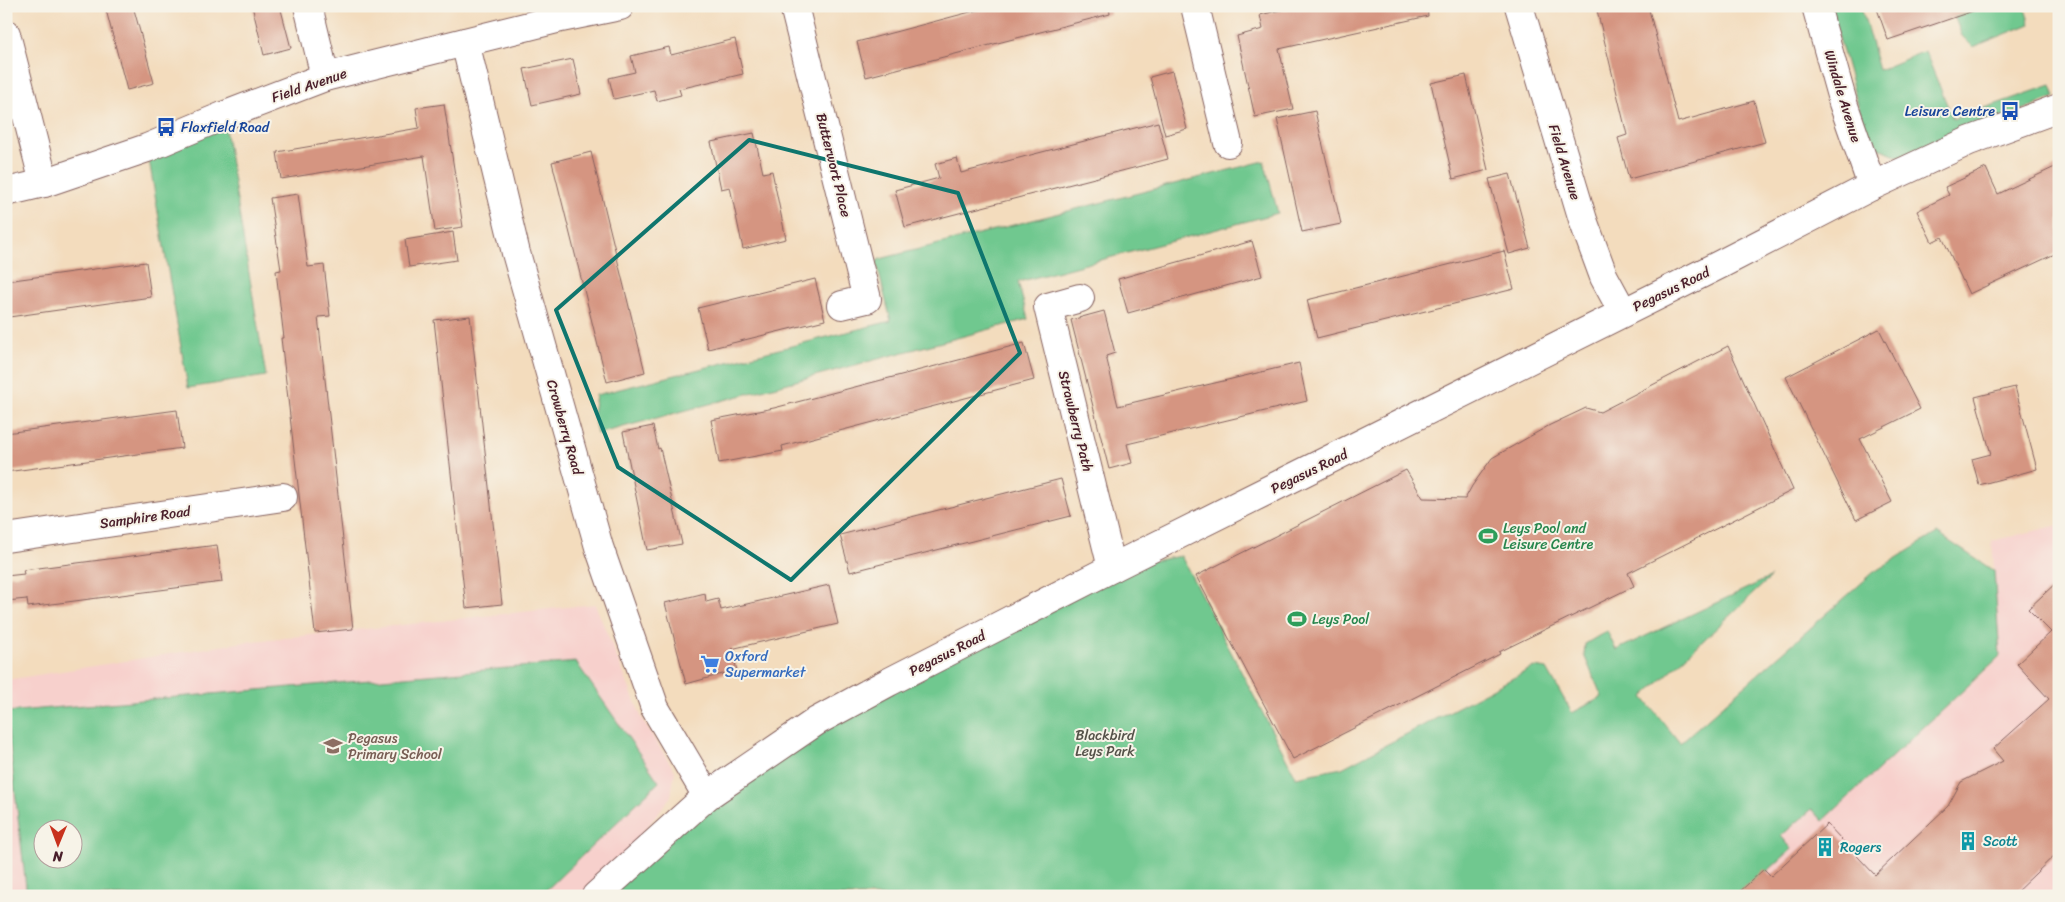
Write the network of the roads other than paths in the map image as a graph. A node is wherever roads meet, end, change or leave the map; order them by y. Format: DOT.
graph roads {
  1 [pos="308,6"];
  2 [pos="620,6"];
  3 [pos="794,6"];
  4 [pos="1195,6"];
  5 [pos="1519,6"];
  6 [pos="1816,6"];
  7 [pos="6,34"];
  8 [pos="464,42"];
  9 [pos="325,77"];
  10 [pos="2059,108"];
  11 [pos="1228,143"];
  12 [pos="44,182"];
  13 [pos="1872,186"];
  14 [pos="6,192"];
  15 [pos="1080,298"];
  16 [pos="842,305"];
  17 [pos="1623,312"];
  18 [pos="283,497"];
  19 [pos="6,538"];
  20 [pos="1112,568"];
  21 [pos="707,796"];
  22 [pos="596,896"];
  1 -- 9 [label="street"];
  2 -- 8 [label="street, Field Avenue"];
  3 -- 16 [label="street, Butterwort Place"];
  4 -- 11 [label="street"];
  5 -- 17 [label="street, Field Avenue"];
  6 -- 13 [label="street, Windale Avenue"];
  7 -- 12 [label="street"];
  8 -- 9 [label="street, Field Avenue"];
  8 -- 21 [label="street, Crowberry Road"];
  9 -- 12 [label="street, Field Avenue"];
  10 -- 13 [label="street, Pegasus Road"];
  12 -- 14 [label="street, Field Avenue"];
  13 -- 17 [label="street, Pegasus Road"];
  15 -- 20 [label="street, Strawberry Path"];
  17 -- 20 [label="street, Pegasus Road"];
  18 -- 19 [label="street, Samphire Road"];
  20 -- 21 [label="street, Pegasus Road"];
  21 -- 22 [label="street, Pegasus Road"];
}
